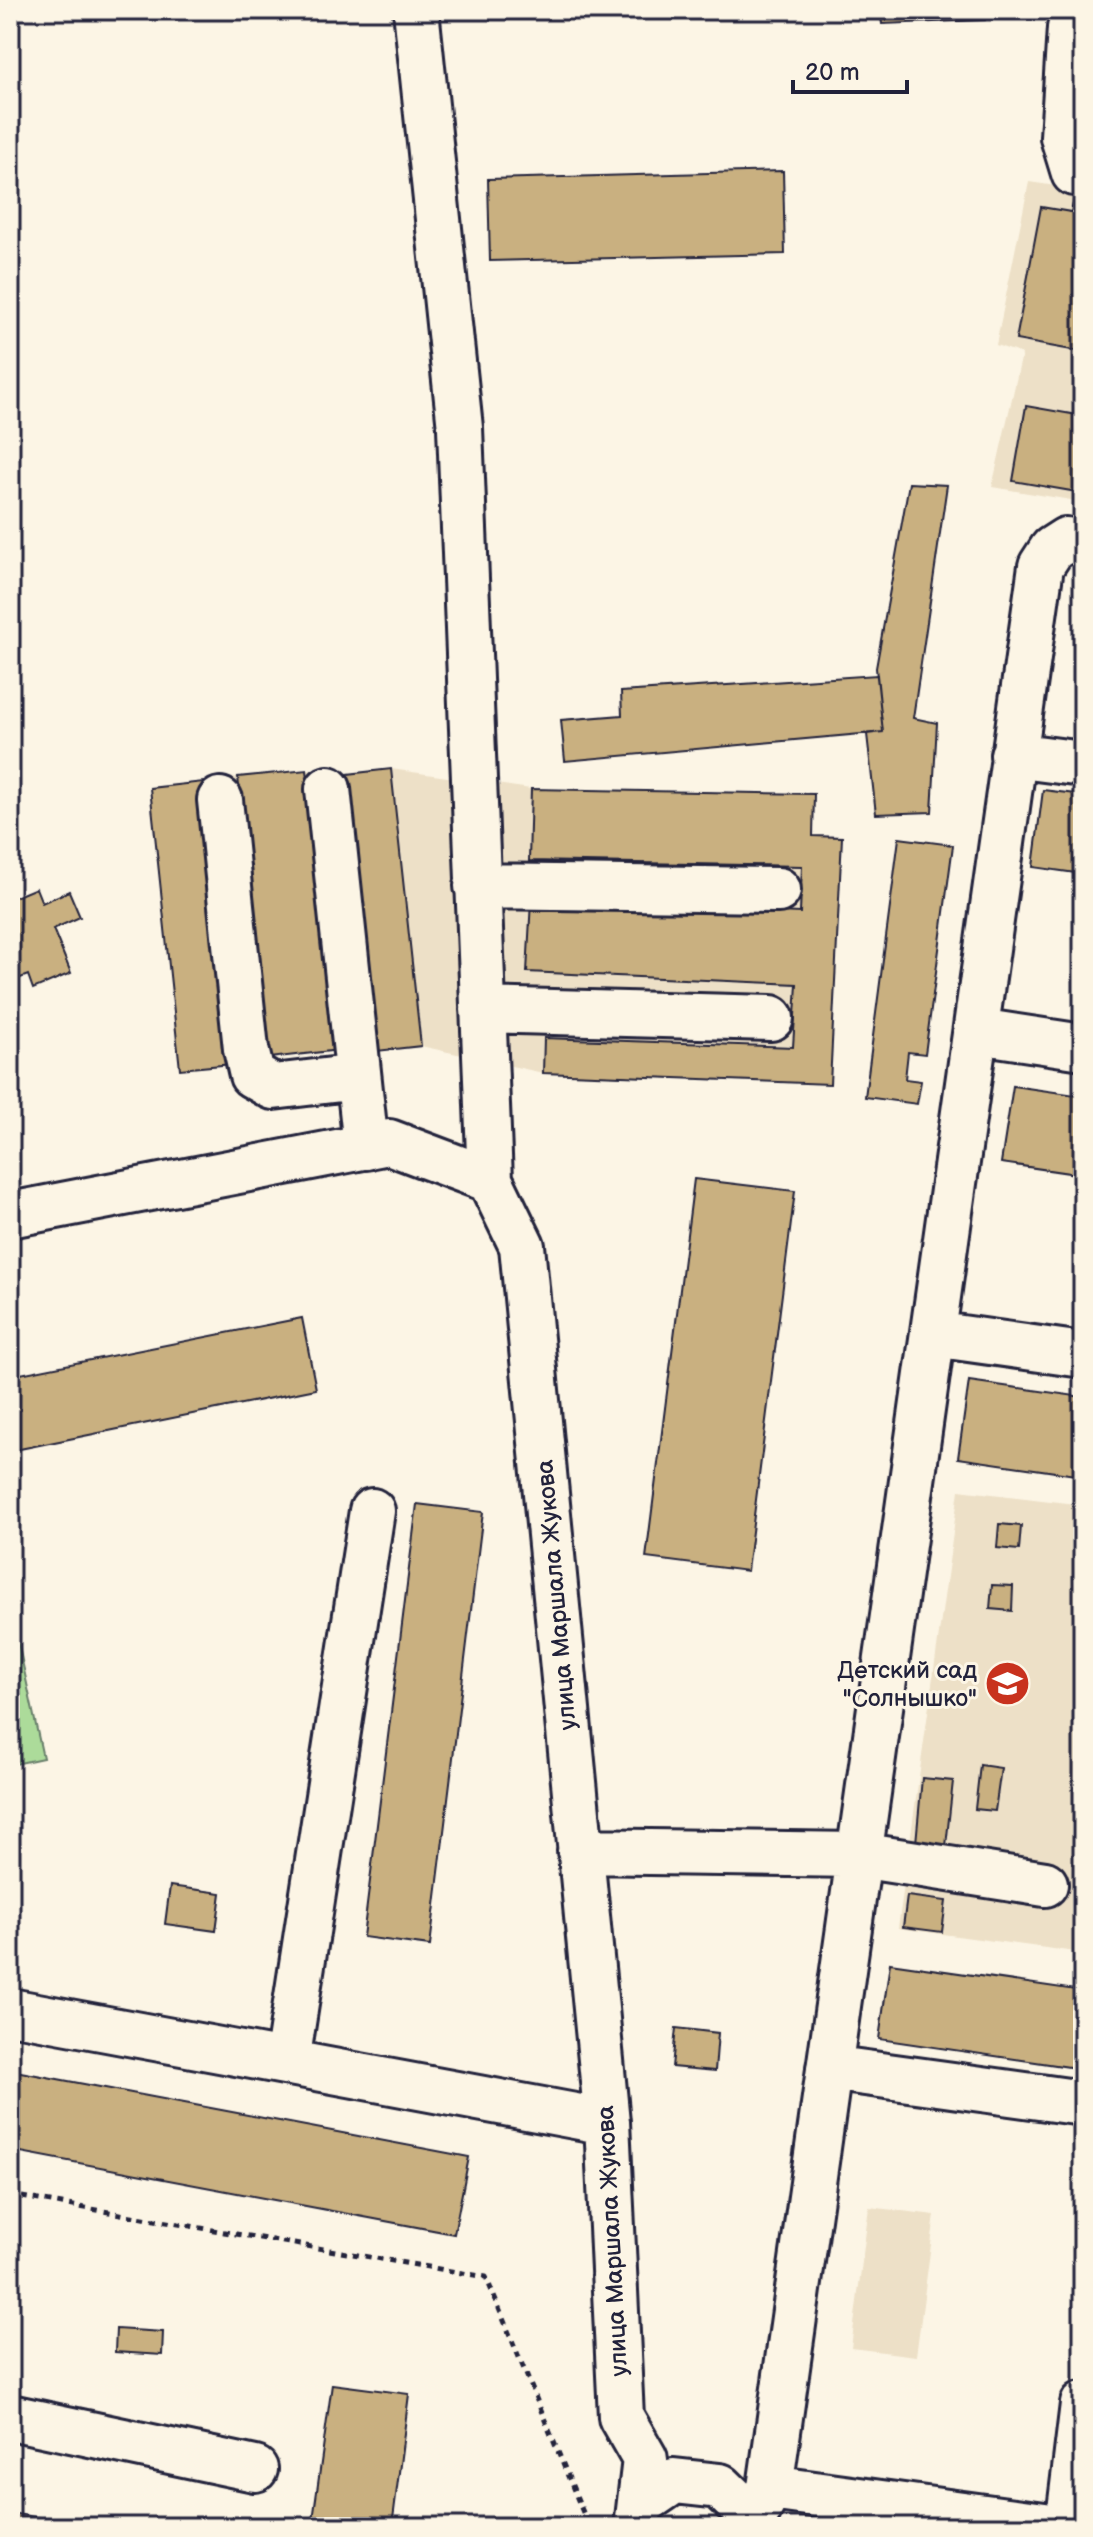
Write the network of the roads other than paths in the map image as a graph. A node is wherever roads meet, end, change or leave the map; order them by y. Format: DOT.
graph roads {
  1 [pos="416,10"];
  2 [pos="1070,28"];
  3 [pos="1083,174"];
  4 [pos="1083,543"];
  5 [pos="1013,755"];
  6 [pos="1083,764"];
  7 [pos="328,789"];
  8 [pos="220,800"];
  9 [pos="477,886"];
  10 [pos="778,890"];
  11 [pos="483,1010"];
  12 [pos="771,1018"];
  13 [pos="978,1031"];
  14 [pos="1083,1047"];
  15 [pos="358,1077"];
  16 [pos="366,1147"];
  17 [pos="490,1180"];
  18 [pos="10,1215"];
  19 [pos="933,1334"];
  20 [pos="1083,1355"];
  21 [pos="372,1511"];
  22 [pos="580,1851"];
  23 [pos="859,1855"];
  24 [pos="1045,1884"];
  25 [pos="10,2011"];
  26 [pos="287,2062"];
  27 [pos="829,2068"];
  28 [pos="1083,2103"];
  29 [pos="607,2122"];
  30 [pos="1083,2404"];
  31 [pos="10,2417"];
  32 [pos="255,2469"];
  33 [pos="759,2511"];
  34 [pos="639,2516"];
  35 [pos="1059,2527"];
  36 [pos="1068,2527"];
  1 -- 9 [label="street"];
  2 -- 3 [label="street"];
  4 -- 5 [label="street"];
  5 -- 6 [label="street"];
  5 -- 13 [label="street"];
  7 -- 15 [label="street"];
  8 -- 15 [label="street"];
  9 -- 10 [label="street"];
  9 -- 11 [label="street"];
  11 -- 12 [label="street"];
  11 -- 17 [label="street"];
  13 -- 14 [label="street"];
  13 -- 19 [label="street"];
  15 -- 16 [label="street"];
  16 -- 17 [label="street"];
  16 -- 18 [label="street"];
  17 -- 22 [label="street, улица Маршала Жукова"];
  19 -- 20 [label="street"];
  19 -- 23 [label="street"];
  21 -- 26 [label="street"];
  22 -- 23 [label="street"];
  22 -- 29 [label="street, улица Маршала Жукова"];
  23 -- 24 [label="street"];
  23 -- 27 [label="street"];
  25 -- 26 [label="street"];
  26 -- 29 [label="street"];
  27 -- 28 [label="street"];
  27 -- 33 [label="street"];
  29 -- 34 [label="street, улица Маршала Жукова"];
  30 -- 36 [label="street"];
  31 -- 32 [label="street"];
  33 -- 34 [label="street"];
  33 -- 35 [label="street"];
}
